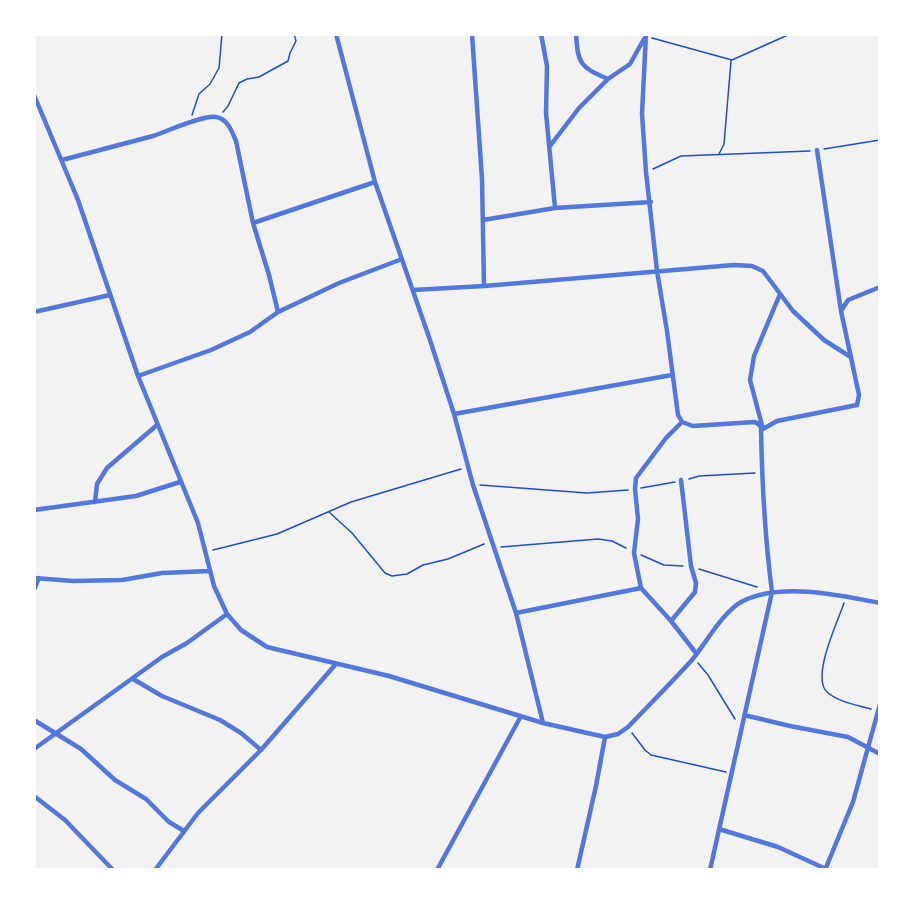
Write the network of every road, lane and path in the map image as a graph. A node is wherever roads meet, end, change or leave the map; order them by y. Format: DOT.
graph roads {
  1 [pos="222,34"];
  2 [pos="294,34"];
  3 [pos="336,34"];
  4 [pos="472,34"];
  5 [pos="541,34"];
  6 [pos="576,34"];
  7 [pos="790,34"];
  8 [pos="646,35"];
  9 [pos="732,60"];
  10 [pos="608,79"];
  11 [pos="34,95"];
  12 [pos="218,117"];
  13 [pos="189,124"];
  14 [pos="879,140"];
  15 [pos="550,146"];
  16 [pos="817,150"];
  17 [pos="719,154"];
  18 [pos="62,160"];
  19 [pos="646,172"];
  20 [pos="375,182"];
  21 [pos="651,202"];
  22 [pos="555,208"];
  23 [pos="483,220"];
  24 [pos="253,223"];
  25 [pos="402,259"];
  26 [pos="657,271"];
  27 [pos="484,286"];
  28 [pos="879,287"];
  29 [pos="413,290"];
  30 [pos="780,294"];
  31 [pos="110,295"];
  32 [pos="841,311"];
  33 [pos="34,312"];
  34 [pos="278,312"];
  35 [pos="849,356"];
  36 [pos="672,375"];
  37 [pos="138,376"];
  38 [pos="454,414"];
  39 [pos="682,422"];
  40 [pos="157,425"];
  41 [pos="763,429"];
  42 [pos="468,467"];
  43 [pos="762,473"];
  44 [pos="681,480"];
  45 [pos="180,482"];
  46 [pos="473,485"];
  47 [pos="635,489"];
  48 [pos="95,502"];
  49 [pos="34,510"];
  50 [pos="329,512"];
  51 [pos="491,541"];
  52 [pos="494,550"];
  53 [pos="206,551"];
  54 [pos="634,553"];
  55 [pos="691,566"];
  56 [pos="210,571"];
  57 [pos="37,578"];
  58 [pos="641,588"];
  59 [pos="34,590"];
  60 [pos="772,592"];
  61 [pos="846,596"];
  62 [pos="879,603"];
  63 [pos="516,613"];
  64 [pos="227,614"];
  65 [pos="671,621"];
  66 [pos="695,656"];
  67 [pos="335,664"];
  68 [pos="133,679"];
  69 [pos="879,704"];
  70 [pos="878,711"];
  71 [pos="744,715"];
  72 [pos="521,716"];
  73 [pos="34,720"];
  74 [pos="543,723"];
  75 [pos="628,727"];
  76 [pos="740,728"];
  77 [pos="55,735"];
  78 [pos="605,737"];
  79 [pos="868,747"];
  80 [pos="34,749"];
  81 [pos="261,750"];
  82 [pos="879,754"];
  83 [pos="732,774"];
  84 [pos="34,796"];
  85 [pos="719,829"];
  86 [pos="184,831"];
  87 [pos="826,869"];
  88 [pos="112,870"];
  89 [pos="155,870"];
  90 [pos="437,870"];
  91 [pos="577,870"];
  92 [pos="710,870"];
  1 -- 13 [label="path"];
  2 -- 12 [label="path"];
  3 -- 20 [label="street"];
  4 -- 23 [label="street"];
  5 -- 15 [label="street"];
  6 -- 10 [label="street"];
  7 -- 9 [label="path"];
  8 -- 9 [label="path"];
  8 -- 10 [label="street"];
  8 -- 19 [label="street"];
  9 -- 17 [label="path"];
  10 -- 15 [label="street"];
  11 -- 18 [label="street"];
  12 -- 13 [label="street"];
  12 -- 24 [label="street"];
  13 -- 18 [label="street"];
  14 -- 16 [label="path"];
  15 -- 22 [label="street"];
  16 -- 17 [label="path"];
  16 -- 32 [label="street"];
  17 -- 19 [label="path"];
  18 -- 31 [label="street"];
  19 -- 21 [label="street"];
  20 -- 24 [label="street"];
  20 -- 25 [label="street"];
  21 -- 22 [label="street"];
  21 -- 26 [label="street"];
  22 -- 23 [label="street"];
  23 -- 27 [label="street"];
  24 -- 34 [label="street"];
  25 -- 29 [label="street"];
  25 -- 34 [label="street"];
  26 -- 27 [label="street"];
  26 -- 30 [label="street"];
  26 -- 36 [label="street"];
  27 -- 29 [label="street"];
  28 -- 32 [label="street"];
  29 -- 38 [label="street"];
  30 -- 35 [label="street"];
  30 -- 41 [label="street"];
  31 -- 33 [label="street"];
  31 -- 37 [label="street"];
  32 -- 35 [label="street"];
  34 -- 37 [label="street"];
  35 -- 41 [label="street"];
  36 -- 38 [label="street"];
  36 -- 39 [label="street"];
  37 -- 40 [label="street"];
  38 -- 42 [label="street"];
  39 -- 41 [label="street"];
  39 -- 47 [label="street"];
  40 -- 45 [label="street"];
  40 -- 48 [label="street"];
  41 -- 43 [label="street"];
  42 -- 46 [label="street"];
  42 -- 50 [label="path"];
  43 -- 44 [label="path"];
  43 -- 60 [label="street"];
  44 -- 47 [label="path"];
  44 -- 55 [label="street"];
  45 -- 48 [label="street"];
  45 -- 53 [label="street"];
  46 -- 47 [label="path"];
  46 -- 51 [label="street"];
  47 -- 54 [label="street"];
  48 -- 49 [label="street"];
  50 -- 51 [label="path"];
  50 -- 53 [label="path"];
  51 -- 52 [label="street"];
  52 -- 54 [label="path"];
  52 -- 63 [label="street"];
  53 -- 56 [label="street"];
  54 -- 55 [label="path"];
  54 -- 58 [label="street"];
  55 -- 60 [label="path"];
  55 -- 65 [label="street"];
  56 -- 57 [label="street"];
  56 -- 64 [label="street"];
  57 -- 59 [label="street"];
  58 -- 63 [label="street"];
  58 -- 65 [label="street"];
  60 -- 61 [label="street"];
  60 -- 66 [label="street"];
  60 -- 71 [label="street"];
  61 -- 62 [label="street"];
  61 -- 70 [label="path"];
  63 -- 74 [label="street"];
  64 -- 67 [label="street"];
  64 -- 68 [label="street"];
  65 -- 66 [label="street"];
  66 -- 75 [label="street"];
  66 -- 76 [label="path"];
  67 -- 72 [label="street"];
  67 -- 81 [label="street"];
  68 -- 77 [label="street"];
  68 -- 81 [label="street"];
  69 -- 70 [label="street"];
  70 -- 79 [label="street"];
  71 -- 76 [label="street"];
  71 -- 79 [label="street"];
  72 -- 74 [label="street"];
  72 -- 90 [label="street"];
  73 -- 77 [label="street"];
  74 -- 78 [label="street"];
  75 -- 78 [label="street"];
  75 -- 83 [label="path"];
  76 -- 83 [label="street"];
  77 -- 80 [label="street"];
  77 -- 86 [label="street"];
  78 -- 91 [label="street"];
  79 -- 82 [label="street"];
  79 -- 87 [label="street"];
  81 -- 86 [label="street"];
  83 -- 85 [label="street"];
  84 -- 88 [label="street"];
  85 -- 87 [label="street"];
  85 -- 92 [label="street"];
  86 -- 89 [label="street"];
}
